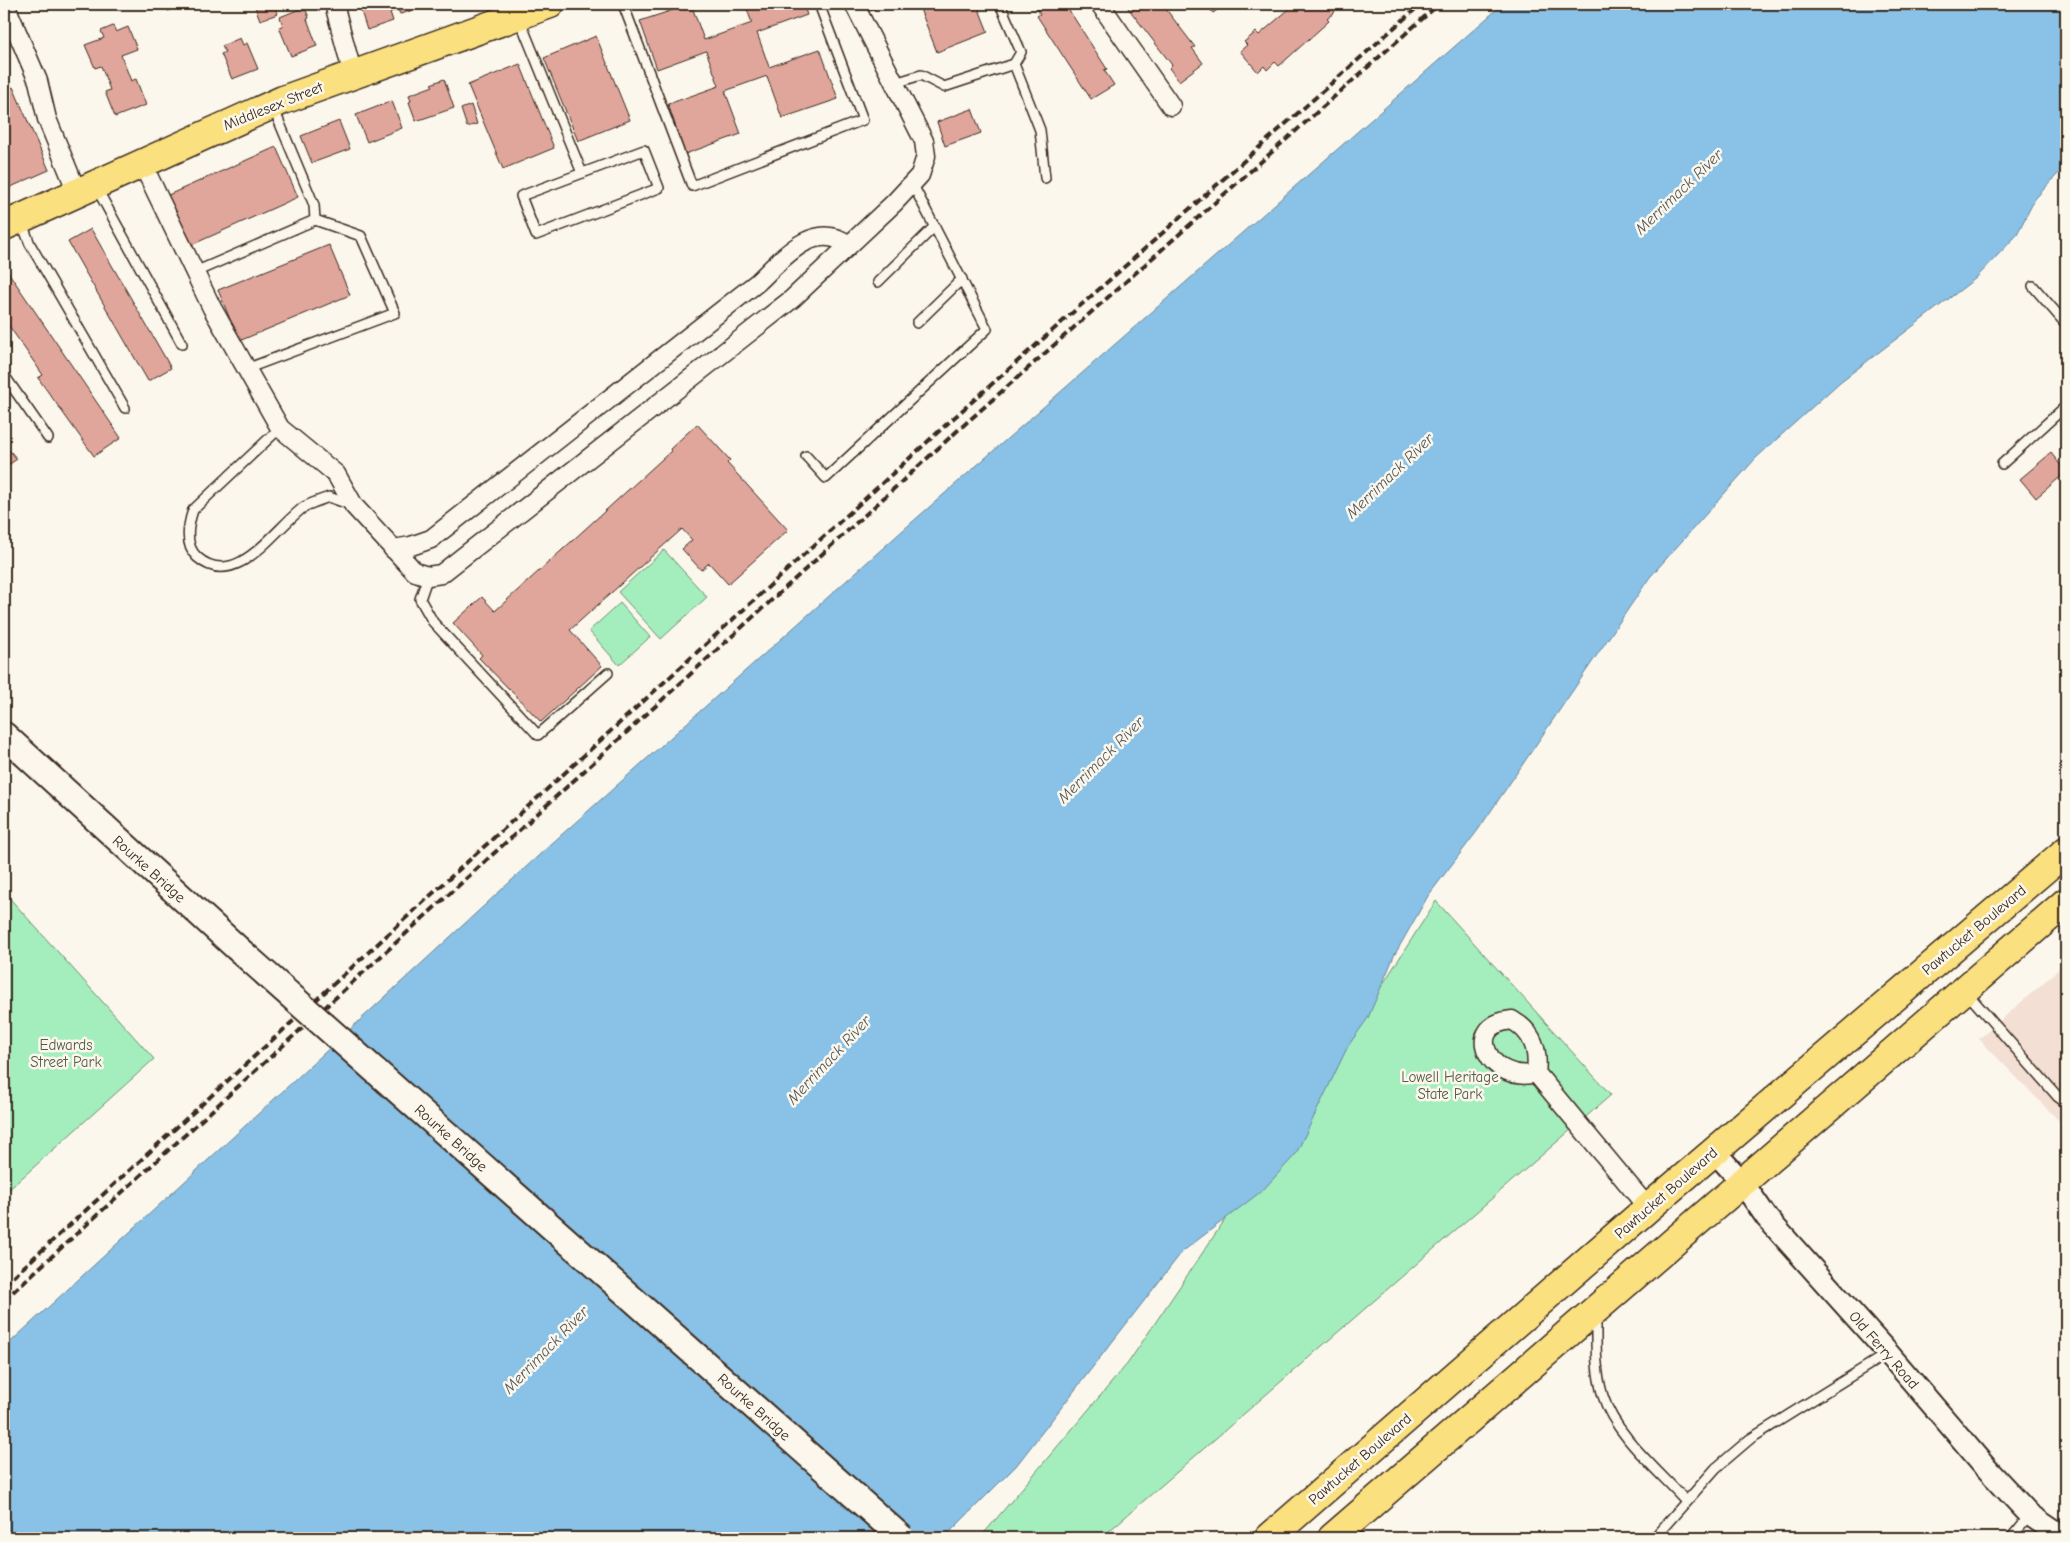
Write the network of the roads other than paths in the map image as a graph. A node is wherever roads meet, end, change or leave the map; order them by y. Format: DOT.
graph roads {
  1 [pos="5,4"];
  2 [pos="334,4"];
  3 [pos="550,4"];
  4 [pos="623,4"];
  5 [pos="819,4"];
  6 [pos="854,4"];
  7 [pos="1000,4"];
  8 [pos="1100,4"];
  9 [pos="518,15"];
  10 [pos="1014,64"];
  11 [pos="353,75"];
  12 [pos="895,83"];
  13 [pos="272,105"];
  14 [pos="1171,106"];
  15 [pos="142,163"];
  16 [pos="582,173"];
  17 [pos="1045,178"];
  18 [pos="912,183"];
  19 [pos="86,188"];
  20 [pos="315,220"];
  21 [pos="12,223"];
  22 [pos="934,226"];
  23 [pos="849,245"];
  24 [pos="195,272"];
  25 [pos="962,279"];
  26 [pos="878,282"];
  27 [pos="2033,286"];
  28 [pos="917,323"];
  29 [pos="2066,324"];
  30 [pos="182,344"];
  31 [pos="246,370"];
  32 [pos="4,375"];
  33 [pos="2066,406"];
  34 [pos="125,408"];
  35 [pos="280,428"];
  36 [pos="48,438"];
  37 [pos="806,456"];
  38 [pos="2002,464"];
  39 [pos="354,506"];
  40 [pos="393,548"];
  41 [pos="428,576"];
  42 [pos="608,673"];
  43 [pos="4,735"];
  44 [pos="2066,851"];
  45 [pos="2066,902"];
  46 [pos="1964,989"];
  47 [pos="1536,1073"];
  48 [pos="2066,1103"];
  49 [pos="1714,1151"];
  50 [pos="1742,1182"];
  51 [pos="1648,1208"];
  52 [pos="1596,1310"];
  53 [pos="1888,1353"];
  54 [pos="1686,1501"];
  55 [pos="2030,1515"];
  56 [pos="1346,1529"];
  57 [pos="902,1538"];
  58 [pos="1269,1538"];
  59 [pos="1654,1538"];
  60 [pos="2011,1538"];
  61 [pos="2064,1538"];
  1 -- 19 [label="street"];
  2 -- 11 [label="street"];
  3 -- 9 [label="main road, Middlesex Street"];
  4 -- 5 [label="lane"];
  6 -- 12 [label="street"];
  7 -- 10 [label="lane"];
  8 -- 14 [label="street"];
  9 -- 11 [label="main road, Middlesex Street"];
  9 -- 16 [label="lane"];
  10 -- 12 [label="lane"];
  10 -- 17 [label="lane"];
  11 -- 13 [label="main road, Middlesex Street"];
  12 -- 18 [label="street"];
  13 -- 15 [label="main road, Middlesex Street"];
  13 -- 20 [label="lane"];
  15 -- 19 [label="main road, Middlesex Street"];
  15 -- 24 [label="street"];
  16 -- 16 [label="lane"];
  18 -- 22 [label="lane"];
  18 -- 23 [label="street"];
  19 -- 21 [label="main road, Middlesex Street"];
  19 -- 30 [label="lane"];
  20 -- 24 [label="lane"];
  20 -- 31 [label="lane"];
  21 -- 34 [label="lane"];
  22 -- 25 [label="lane"];
  22 -- 26 [label="lane"];
  23 -- 40 [label="street"];
  23 -- 41 [label="street"];
  24 -- 31 [label="street"];
  25 -- 28 [label="lane"];
  25 -- 37 [label="lane"];
  27 -- 29 [label="lane"];
  31 -- 35 [label="street"];
  32 -- 36 [label="lane"];
  33 -- 38 [label="lane"];
  35 -- 39 [label="street"];
  35 -- 39 [label="lane"];
  39 -- 40 [label="street"];
  40 -- 41 [label="street"];
  41 -- 42 [label="lane"];
  43 -- 57 [label="main road, Rourke Bridge, bridge"];
  44 -- 49 [label="main road, Pawtucket Boulevard"];
  45 -- 46 [label="main road"];
  46 -- 48 [label="lane"];
  46 -- 50 [label="main road"];
  47 -- 51 [label="street"];
  49 -- 50 [label="street, Old Ferry Road"];
  49 -- 51 [label="main road, Pawtucket Boulevard"];
  50 -- 52 [label="main road"];
  50 -- 53 [label="street, Old Ferry Road"];
  51 -- 58 [label="main road, Pawtucket Boulevard"];
  52 -- 54 [label="lane"];
  52 -- 56 [label="main road"];
  53 -- 54 [label="lane"];
  53 -- 55 [label="street, Old Ferry Road"];
  54 -- 59 [label="lane"];
  55 -- 60 [label="lane"];
  55 -- 61 [label="street, Old Ferry Road"];
}
